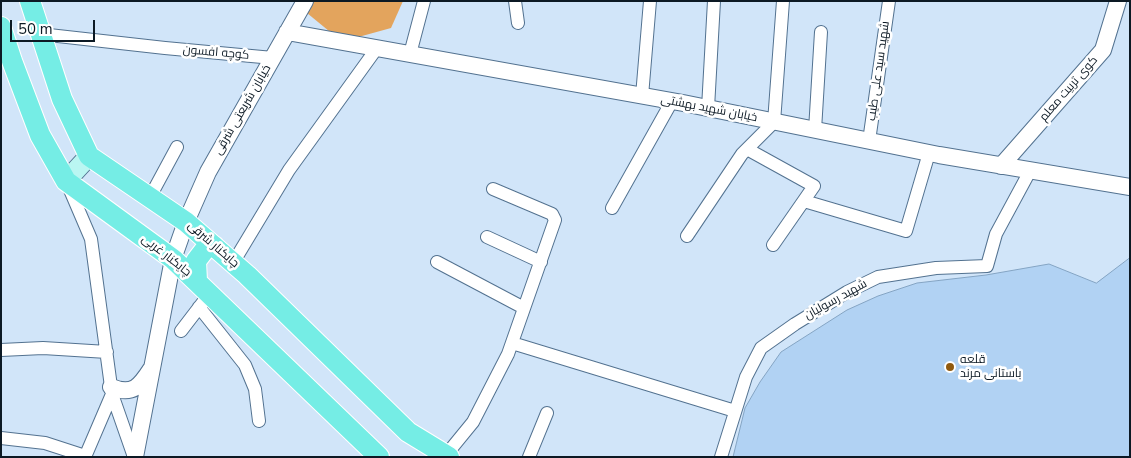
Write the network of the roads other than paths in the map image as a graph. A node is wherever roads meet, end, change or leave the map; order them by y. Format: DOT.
graph roads {
  1 [pos="30,1"];
  2 [pos="305,1"];
  3 [pos="424,1"];
  4 [pos="515,1"];
  5 [pos="650,1"];
  6 [pos="714,1"];
  7 [pos="783,1"];
  8 [pos="889,1"];
  9 [pos="1118,1"];
  10 [pos="518,23"];
  11 [pos="1,27"];
  12 [pos="287,32"];
  13 [pos="822,32"];
  14 [pos="40,34"];
  15 [pos="377,48"];
  16 [pos="410,54"];
  17 [pos="6,58"];
  18 [pos="273,58"];
  19 [pos="642,96"];
  20 [pos="672,101"];
  21 [pos="708,108"];
  22 [pos="774,122"];
  23 [pos="815,130"];
  24 [pos="869,141"];
  25 [pos="177,148"];
  26 [pos="748,148"];
  27 [pos="929,153"];
  28 [pos="89,156"];
  29 [pos="1001,166"];
  30 [pos="1030,171"];
  31 [pos="66,181"];
  32 [pos="1130,187"];
  33 [pos="493,189"];
  34 [pos="150,197"];
  35 [pos="804,201"];
  36 [pos="612,208"];
  37 [pos="186,222"];
  38 [pos="687,236"];
  39 [pos="487,237"];
  40 [pos="773,245"];
  41 [pos="214,246"];
  42 [pos="173,259"];
  43 [pos="437,262"];
  44 [pos="541,262"];
  45 [pos="233,263"];
  46 [pos="202,294"];
  47 [pos="524,308"];
  48 [pos="181,331"];
  49 [pos="512,343"];
  50 [pos="1,350"];
  51 [pos="106,352"];
  52 [pos="152,367"];
  53 [pos="111,390"];
  54 [pos="735,411"];
  55 [pos="547,413"];
  56 [pos="259,421"];
  57 [pos="1,438"];
  58 [pos="85,456"];
  59 [pos="448,456"];
  60 [pos="134,457"];
  61 [pos="379,457"];
  62 [pos="528,457"];
  63 [pos="721,457"];
  1 -- 14 [label="main road"];
  2 -- 12 [label="street, خیابان شریعتی شرقی"];
  3 -- 16 [label="street"];
  4 -- 10 [label="street"];
  5 -- 19 [label="street"];
  6 -- 21 [label="street"];
  7 -- 22 [label="street"];
  8 -- 24 [label="street, شهید سید علی طیب"];
  9 -- 29 [label="street, کوی تربیت معلم"];
  11 -- 17 [label="main road, چایکنار غربی"];
  12 -- 15 [label="street, خیابان شهید بهشتی"];
  12 -- 18 [label="street, خیابان شریعتی شرقی"];
  13 -- 23 [label="street"];
  14 -- 18 [label="street, كوچه افسون"];
  14 -- 28 [label="main road"];
  15 -- 16 [label="street, خیابان شهید بهشتی"];
  15 -- 45 [label="street"];
  16 -- 19 [label="street, خیابان شهید بهشتی"];
  17 -- 31 [label="main road, چایکنار غربی"];
  18 -- 37 [label="street, خیابان شریعتی شرقی"];
  19 -- 20 [label="street, خیابان شهید بهشتی"];
  20 -- 21 [label="street, خیابان شهید بهشتی"];
  20 -- 36 [label="street"];
  21 -- 22 [label="street, خیابان شهید بهشتی"];
  22 -- 23 [label="street, خیابان شهید بهشتی"];
  22 -- 26 [label="street"];
  23 -- 24 [label="street, خیابان شهید بهشتی"];
  24 -- 27 [label="street, خیابان شهید بهشتی"];
  25 -- 34 [label="street"];
  26 -- 35 [label="street"];
  26 -- 38 [label="street"];
  27 -- 29 [label="street, خیابان شهید بهشتی"];
  27 -- 35 [label="street"];
  28 -- 31 [label="main road"];
  28 -- 34 [label="main road, چایکنار شرقی"];
  29 -- 30 [label="street, خیابان شهید بهشتی"];
  30 -- 32 [label="street, خیابان شهید بهشتی"];
  30 -- 54 [label="street, شهید رسولیان"];
  31 -- 42 [label="main road, چایکنار غربی"];
  31 -- 51 [label="street"];
  33 -- 44 [label="street"];
  34 -- 37 [label="main road, چایکنار شرقی"];
  35 -- 40 [label="street"];
  37 -- 41 [label="main road, چایکنار شرقی"];
  37 -- 42 [label="street, خیابان شریعتی شرقی"];
  39 -- 44 [label="street"];
  41 -- 45 [label="main road, چایکنار شرقی"];
  41 -- 46 [label="main road"];
  42 -- 46 [label="main road, چایکنار غربی"];
  42 -- 52 [label="street"];
  43 -- 47 [label="street"];
  44 -- 47 [label="street"];
  45 -- 59 [label="main road, چایکنار شرقی"];
  46 -- 48 [label="street"];
  46 -- 56 [label="street"];
  46 -- 61 [label="main road, چایکنار غربی"];
  47 -- 49 [label="street"];
  49 -- 54 [label="street"];
  49 -- 59 [label="street"];
  50 -- 51 [label="street"];
  51 -- 53 [label="street"];
  52 -- 53 [label="street"];
  52 -- 60 [label="street"];
  53 -- 58 [label="street"];
  53 -- 60 [label="street"];
  54 -- 63 [label="street, شهید رسولیان"];
  55 -- 62 [label="street"];
  57 -- 58 [label="street"];
}
